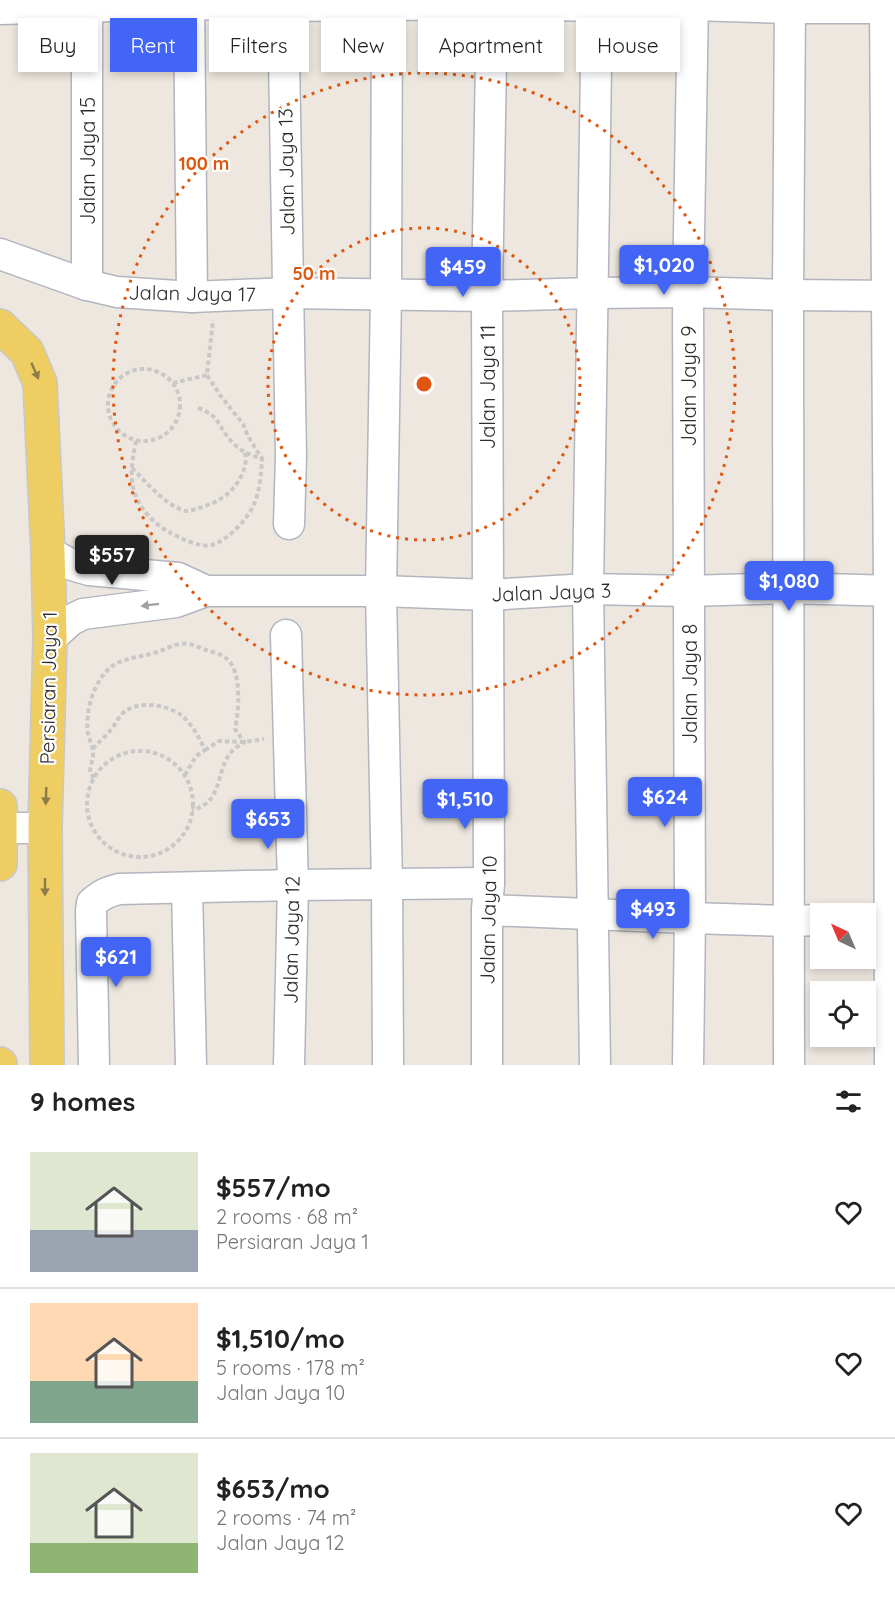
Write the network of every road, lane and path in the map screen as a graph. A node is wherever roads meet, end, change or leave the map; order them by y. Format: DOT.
graph roads {
  1 [pos="189,2"];
  2 [pos="387,2"];
  3 [pos="492,2"];
  4 [pos="693,2"];
  5 [pos="86,3"];
  6 [pos="283,3"];
  7 [pos="597,3"];
  8 [pos="790,4"];
  9 [pos="889,5"];
  10 [pos="0,9"];
  11 [pos="0,254"];
  12 [pos="87,285"];
  13 [pos="688,292"];
  14 [pos="288,293"];
  15 [pos="592,293"];
  16 [pos="386,295"];
  17 [pos="788,295"];
  18 [pos="204,296"];
  19 [pos="487,296"];
  20 [pos="891,296"];
  21 [pos="0,326"];
  22 [pos="207,375"];
  23 [pos="173,383"];
  24 [pos="198,408"];
  25 [pos="136,441"];
  26 [pos="245,452"];
  27 [pos="291,456"];
  28 [pos="262,459"];
  29 [pos="131,467"];
  30 [pos="289,524"];
  31 [pos="48,552"];
  32 [pos="788,588"];
  33 [pos="588,589"];
  34 [pos="206,591"];
  35 [pos="381,591"];
  36 [pos="688,591"];
  37 [pos="892,591"];
  38 [pos="488,595"];
  39 [pos="286,635"];
  40 [pos="50,639"];
  41 [pos="244,742"];
  42 [pos="93,750"];
  43 [pos="205,750"];
  44 [pos="185,775"];
  45 [pos="94,778"];
  46 [pos="0,806"];
  47 [pos="192,810"];
  48 [pos="0,828"];
  49 [pos="45,828"];
  50 [pos="0,864"];
  51 [pos="387,884"];
  52 [pos="293,885"];
  53 [pos="188,888"];
  54 [pos="488,897"];
  55 [pos="592,914"];
  56 [pos="690,918"];
  57 [pos="883,918"];
  58 [pos="810,920"];
  59 [pos="788,921"];
  60 [pos="47,1065"];
  61 [pos="94,1065"];
  62 [pos="191,1065"];
  63 [pos="289,1065"];
  64 [pos="388,1065"];
  65 [pos="487,1065"];
  66 [pos="595,1065"];
  67 [pos="688,1065"];
  68 [pos="789,1065"];
  69 [pos="890,1065"];
  1 -- 5 [label="street"];
  1 -- 6 [label="street"];
  1 -- 18 [label="street"];
  2 -- 3 [label="street"];
  2 -- 6 [label="street"];
  2 -- 16 [label="street"];
  3 -- 7 [label="street"];
  3 -- 19 [label="street, Jalan Jaya 11"];
  4 -- 7 [label="street"];
  4 -- 8 [label="street"];
  4 -- 13 [label="street, Jalan Jaya 9"];
  5 -- 10 [label="street"];
  5 -- 12 [label="street, Jalan Jaya 15"];
  6 -- 14 [label="street, Jalan Jaya 13"];
  7 -- 15 [label="street"];
  8 -- 9 [label="street"];
  8 -- 17 [label="street"];
  9 -- 20 [label="street"];
  11 -- 12 [label="street, Jalan Jaya 17"];
  12 -- 18 [label="street, Jalan Jaya 17"];
  13 -- 15 [label="street, Jalan Jaya 17"];
  13 -- 17 [label="street, Jalan Jaya 17"];
  13 -- 36 [label="street, Jalan Jaya 9"];
  14 -- 16 [label="street, Jalan Jaya 17"];
  14 -- 18 [label="street, Jalan Jaya 17"];
  14 -- 27 [label="street, Jalan Jaya 13"];
  15 -- 19 [label="street, Jalan Jaya 17"];
  15 -- 33 [label="street"];
  16 -- 19 [label="street, Jalan Jaya 17"];
  16 -- 35 [label="street"];
  17 -- 20 [label="street, Jalan Jaya 17"];
  17 -- 32 [label="street"];
  18 -- 22 [label="path"];
  19 -- 38 [label="street, Jalan Jaya 11"];
  20 -- 37 [label="street"];
  21 -- 31 [label="main road, Persiaran Jaya 1, one-way"];
  22 -- 23 [label="path"];
  22 -- 28 [label="path"];
  23 -- 25 [label="path"];
  23 -- 25 [label="path"];
  24 -- 26 [label="path"];
  25 -- 29 [label="path"];
  26 -- 28 [label="path"];
  26 -- 29 [label="path"];
  27 -- 28 [label="path"];
  27 -- 30 [label="street, Jalan Jaya 13"];
  28 -- 29 [label="path"];
  31 -- 34 [label="street"];
  31 -- 40 [label="main road, Persiaran Jaya 1"];
  32 -- 36 [label="street, Jalan Jaya 3"];
  32 -- 37 [label="street, Jalan Jaya 3"];
  32 -- 59 [label="street"];
  33 -- 36 [label="street, Jalan Jaya 3"];
  33 -- 38 [label="street, Jalan Jaya 3"];
  33 -- 55 [label="street"];
  34 -- 35 [label="street, Jalan Jaya 3"];
  34 -- 40 [label="street, one-way"];
  35 -- 38 [label="street, Jalan Jaya 3"];
  35 -- 51 [label="street"];
  36 -- 56 [label="street, Jalan Jaya 8"];
  37 -- 57 [label="street"];
  38 -- 54 [label="street, Jalan Jaya 10"];
  39 -- 52 [label="street, Jalan Jaya 12"];
  40 -- 49 [label="main road, Persiaran Jaya 1, one-way"];
  41 -- 42 [label="path"];
  41 -- 43 [label="path"];
  41 -- 47 [label="path"];
  42 -- 43 [label="path"];
  42 -- 45 [label="path"];
  43 -- 44 [label="path"];
  44 -- 45 [label="path"];
  44 -- 47 [label="path"];
  45 -- 47 [label="path"];
  46 -- 48 [label="main road"];
  48 -- 49 [label="street"];
  48 -- 50 [label="main road"];
  49 -- 60 [label="main road, Persiaran Jaya 1, one-way"];
  51 -- 52 [label="street"];
  51 -- 54 [label="street"];
  51 -- 64 [label="street"];
  52 -- 53 [label="street"];
  52 -- 63 [label="street, Jalan Jaya 12"];
  53 -- 61 [label="street"];
  53 -- 62 [label="street"];
  54 -- 55 [label="street"];
  54 -- 65 [label="street, Jalan Jaya 10"];
  55 -- 56 [label="street"];
  55 -- 66 [label="street"];
  56 -- 59 [label="street"];
  56 -- 67 [label="street, Jalan Jaya 8"];
  57 -- 69 [label="street"];
  58 -- 59 [label="street"];
  59 -- 68 [label="street"];
}
